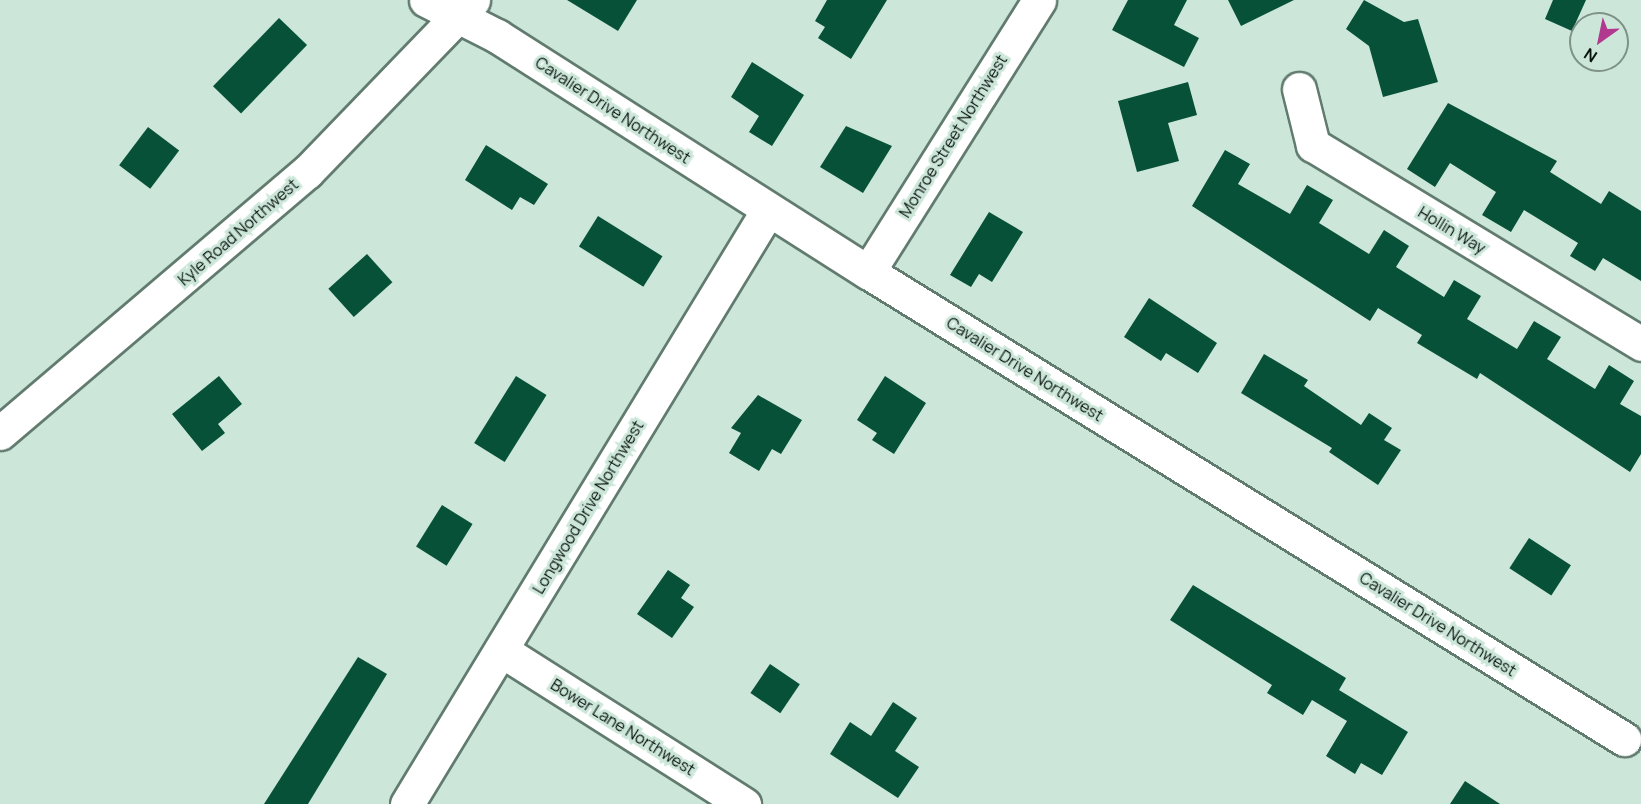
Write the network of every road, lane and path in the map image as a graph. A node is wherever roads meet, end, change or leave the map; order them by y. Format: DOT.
graph roads {
  1 [pos="426,0"];
  2 [pos="1039,0"];
  3 [pos="468,8"];
  4 [pos="1299,89"];
  5 [pos="768,210"];
  6 [pos="868,272"];
  7 [pos="1641,344"];
  8 [pos="0,433"];
  9 [pos="501,650"];
  10 [pos="1624,739"];
  11 [pos="407,804"];
  12 [pos="744,804"];
  1 -- 3 [label="street, Cavalier Drive Northwest"];
  2 -- 6 [label="street, Monroe Street Northwest"];
  3 -- 5 [label="street, Cavalier Drive Northwest"];
  3 -- 8 [label="street, Kyle Road Northwest"];
  4 -- 7 [label="street, Hollin Way"];
  5 -- 6 [label="street, Cavalier Drive Northwest"];
  5 -- 9 [label="street, Longwood Drive Northwest"];
  6 -- 10 [label="street, Cavalier Drive Northwest"];
  9 -- 11 [label="street, Longwood Drive Northwest"];
  9 -- 12 [label="street, Bower Lane Northwest"];
}
